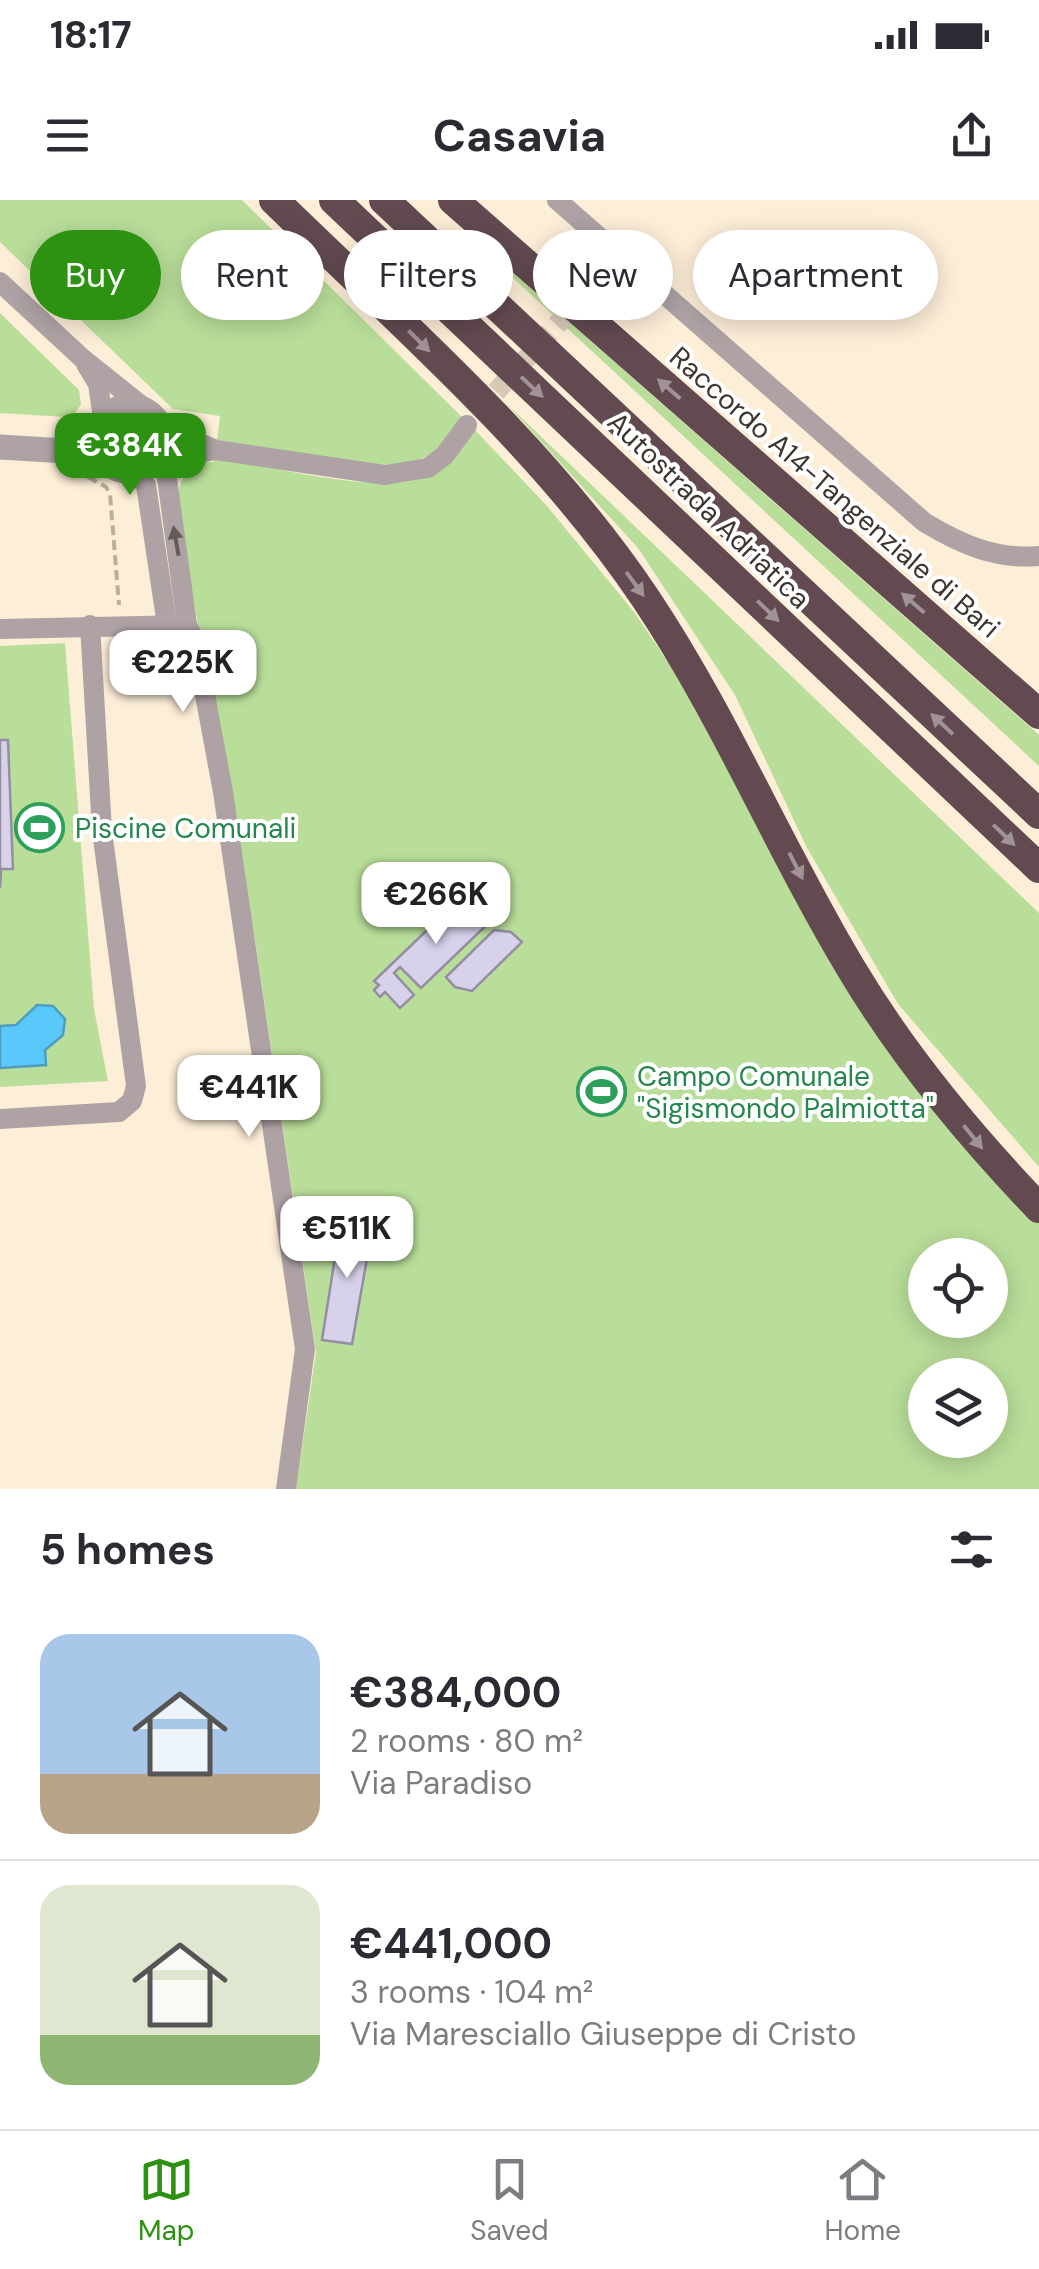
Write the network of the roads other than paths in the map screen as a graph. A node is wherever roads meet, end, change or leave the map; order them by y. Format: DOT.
graph roads {
  1 [pos="274,200"];
  2 [pos="334,200"];
  3 [pos="384,200"];
  4 [pos="453,200"];
  5 [pos="557,200"];
  6 [pos="592,230"];
  7 [pos="0,283"];
  8 [pos="673,301"];
  9 [pos="82,358"];
  10 [pos="142,406"];
  11 [pos="103,418"];
  12 [pos="467,425"];
  13 [pos="164,428"];
  14 [pos="0,447"];
  15 [pos="216,450"];
  16 [pos="99,454"];
  17 [pos="145,468"];
  18 [pos="1039,556"];
  19 [pos="90,625"];
  20 [pos="177,625"];
  21 [pos="0,628"];
  22 [pos="1039,714"];
  23 [pos="1039,814"];
  24 [pos="1039,868"];
  25 [pos="0,1119"];
  26 [pos="1039,1208"];
  27 [pos="286,1489"];
  1 -- 26 [label="highway, one-way"];
  2 -- 24 [label="highway, Autostrada Adriatica, one-way"];
  23 -- 3 [label="highway, Autostrada Adriatica, one-way"];
  22 -- 4 [label="highway, Raccordo A14-Tangenziale di Bari, one-way"];
  5 -- 6 [label="street"];
  7 -- 9 [label="street"];
  8 -- 18 [label="street"];
  9 -- 10 [label="street"];
  9 -- 11 [label="street"];
  10 -- 11 [label="street"];
  10 -- 13 [label="street"];
  11 -- 16 [label="street"];
  12 -- 15 [label="street"];
  13 -- 15 [label="street"];
  13 -- 17 [label="street"];
  14 -- 16 [label="street"];
  15 -- 17 [label="street"];
  16 -- 17 [label="street"];
  17 -- 20 [label="street"];
  19 -- 20 [label="street"];
  19 -- 21 [label="street"];
  19 -- 25 [label="street"];
  20 -- 27 [label="street"];
}
